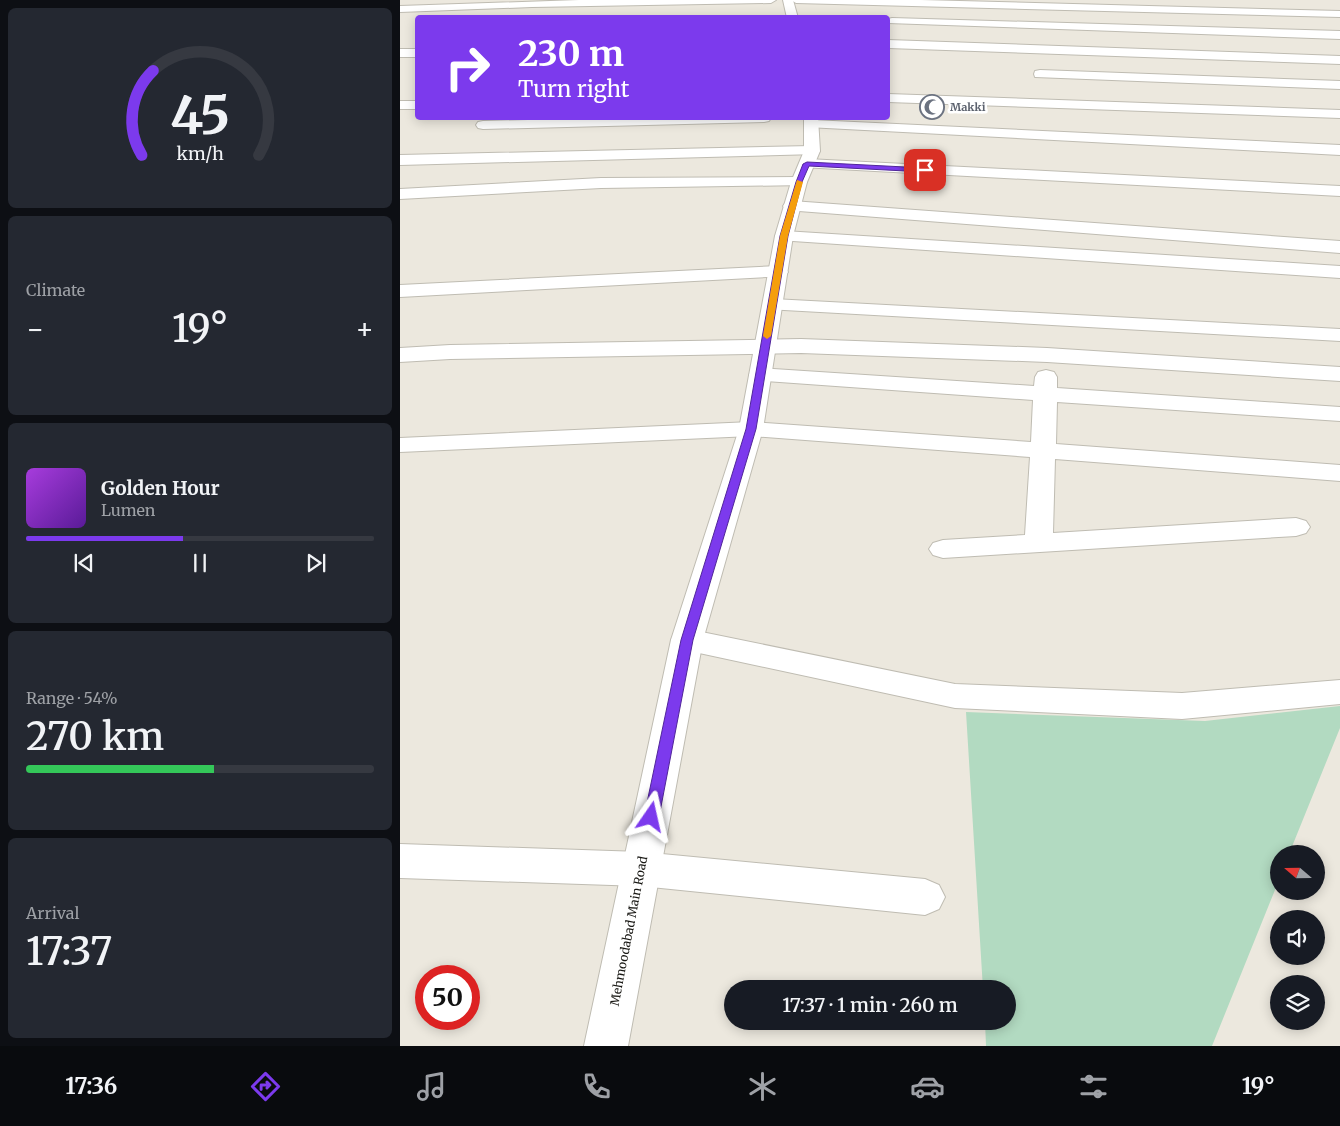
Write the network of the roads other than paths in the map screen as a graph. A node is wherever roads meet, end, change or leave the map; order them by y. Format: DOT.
graph roads {
  1 [pos="785,7"];
  2 [pos="400,9"];
  3 [pos="1340,14"];
  4 [pos="564,15"];
  5 [pos="890,21"];
  6 [pos="1340,35"];
  7 [pos="890,44"];
  8 [pos="400,53"];
  9 [pos="415,53"];
  10 [pos="1340,60"];
  11 [pos="1040,74"];
  12 [pos="1340,85"];
  13 [pos="890,98"];
  14 [pos="400,105"];
  15 [pos="415,105"];
  16 [pos="1340,114"];
  17 [pos="684,120"];
  18 [pos="483,125"];
  19 [pos="705,134"];
  20 [pos="548,138"];
  21 [pos="1340,150"];
  22 [pos="805,151"];
  23 [pos="400,160"];
  24 [pos="1340,191"];
  25 [pos="400,194"];
  26 [pos="784,236"];
  27 [pos="1340,247"];
  28 [pos="778,272"];
  29 [pos="1340,272"];
  30 [pos="400,291"];
  31 [pos="772,306"];
  32 [pos="1048,321"];
  33 [pos="1340,335"];
  34 [pos="765,346"];
  35 [pos="400,355"];
  36 [pos="1047,355"];
  37 [pos="1340,374"];
  38 [pos="760,375"];
  39 [pos="1045,395"];
  40 [pos="1340,414"];
  41 [pos="751,429"];
  42 [pos="400,445"];
  43 [pos="1043,451"];
  44 [pos="1340,474"];
  45 [pos="1296,527"];
  46 [pos="1038,543"];
  47 [pos="943,549"];
  48 [pos="687,640"];
  49 [pos="1340,692"];
  50 [pos="400,861"];
  51 [pos="641,869"];
  52 [pos="925,896"];
  53 [pos="606,1046"];
  1 -- 2 [label="street"];
  1 -- 3 [label="street"];
  1 -- 4 [label="street"];
  5 -- 6 [label="street"];
  7 -- 10 [label="street"];
  8 -- 9 [label="street"];
  11 -- 12 [label="street"];
  13 -- 16 [label="street"];
  14 -- 15 [label="street"];
  17 -- 18 [label="street"];
  19 -- 20 [label="street"];
  21 -- 22 [label="street"];
  22 -- 23 [label="street"];
  22 -- 24 [label="street"];
  22 -- 25 [label="street"];
  22 -- 26 [label="street, Mehmoodabad Main Road"];
  22 -- 27 [label="street"];
  26 -- 28 [label="street, Mehmoodabad Main Road"];
  26 -- 29 [label="street"];
  28 -- 30 [label="street"];
  28 -- 31 [label="street, Mehmoodabad Main Road"];
  31 -- 32 [label="street"];
  31 -- 34 [label="street, Mehmoodabad Main Road"];
  32 -- 33 [label="street"];
  32 -- 36 [label="street"];
  34 -- 35 [label="street"];
  34 -- 36 [label="street"];
  34 -- 38 [label="street, Mehmoodabad Main Road"];
  36 -- 37 [label="street"];
  36 -- 39 [label="street"];
  38 -- 39 [label="street"];
  38 -- 41 [label="street, Mehmoodabad Main Road"];
  39 -- 40 [label="street"];
  39 -- 43 [label="street"];
  41 -- 42 [label="street"];
  41 -- 43 [label="street"];
  41 -- 48 [label="street, Mehmoodabad Main Road"];
  43 -- 44 [label="street"];
  43 -- 46 [label="street"];
  45 -- 46 [label="street"];
  46 -- 47 [label="street"];
  48 -- 49 [label="street"];
  48 -- 51 [label="street, Mehmoodabad Main Road"];
  50 -- 51 [label="street"];
  51 -- 52 [label="street"];
  51 -- 53 [label="street, Mehmoodabad Main Road"];
}
